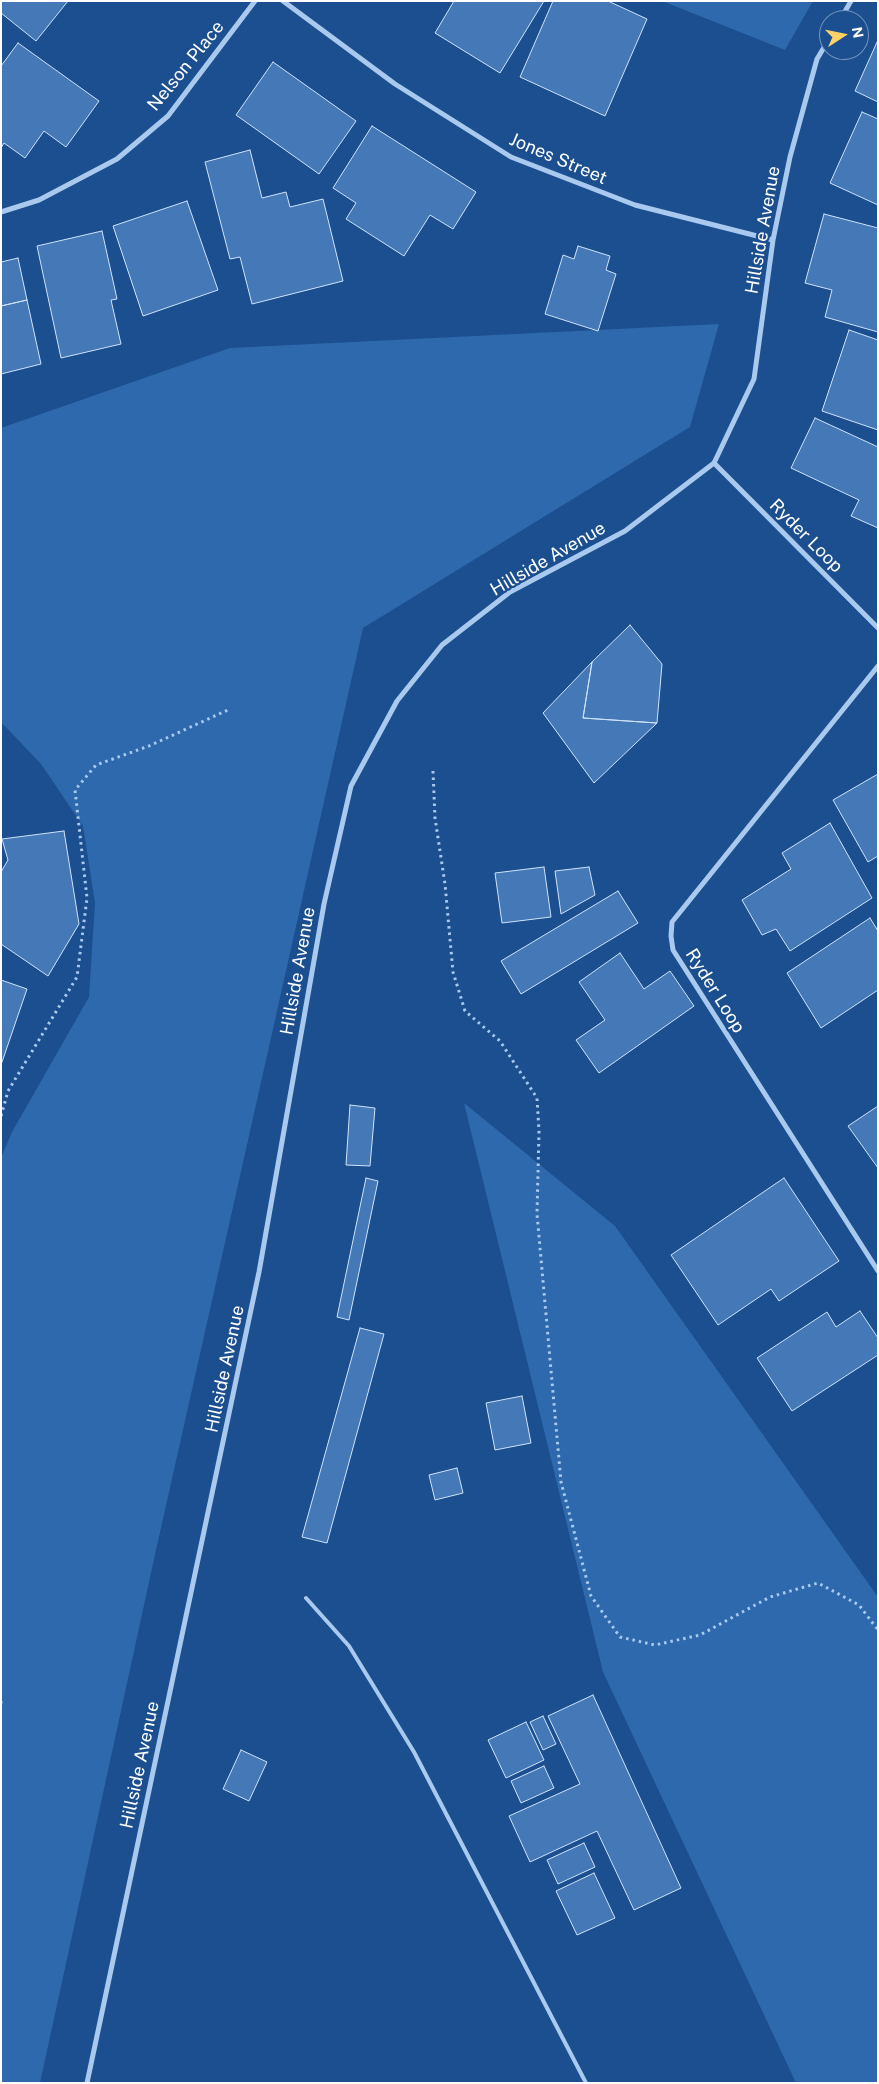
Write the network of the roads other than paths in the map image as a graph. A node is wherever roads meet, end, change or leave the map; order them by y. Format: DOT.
graph roads {
  1 [pos="255,1"];
  2 [pos="283,1"];
  3 [pos="819,56"];
  4 [pos="1,212"];
  5 [pos="773,240"];
  6 [pos="714,463"];
  7 [pos="878,628"];
  8 [pos="878,666"];
  9 [pos="878,1272"];
  10 [pos="306,1598"];
  11 [pos="87,2083"];
  12 [pos="586,2083"];
  1 -- 4 [label="street, Nelson Place"];
  2 -- 5 [label="street, Jones Street"];
  3 -- 5 [label="street, Hillside Avenue"];
  5 -- 6 [label="street, Hillside Avenue"];
  6 -- 7 [label="street, Ryder Loop"];
  6 -- 11 [label="street, Hillside Avenue"];
  8 -- 9 [label="street, Ryder Loop"];
  10 -- 12 [label="lane"];
}
